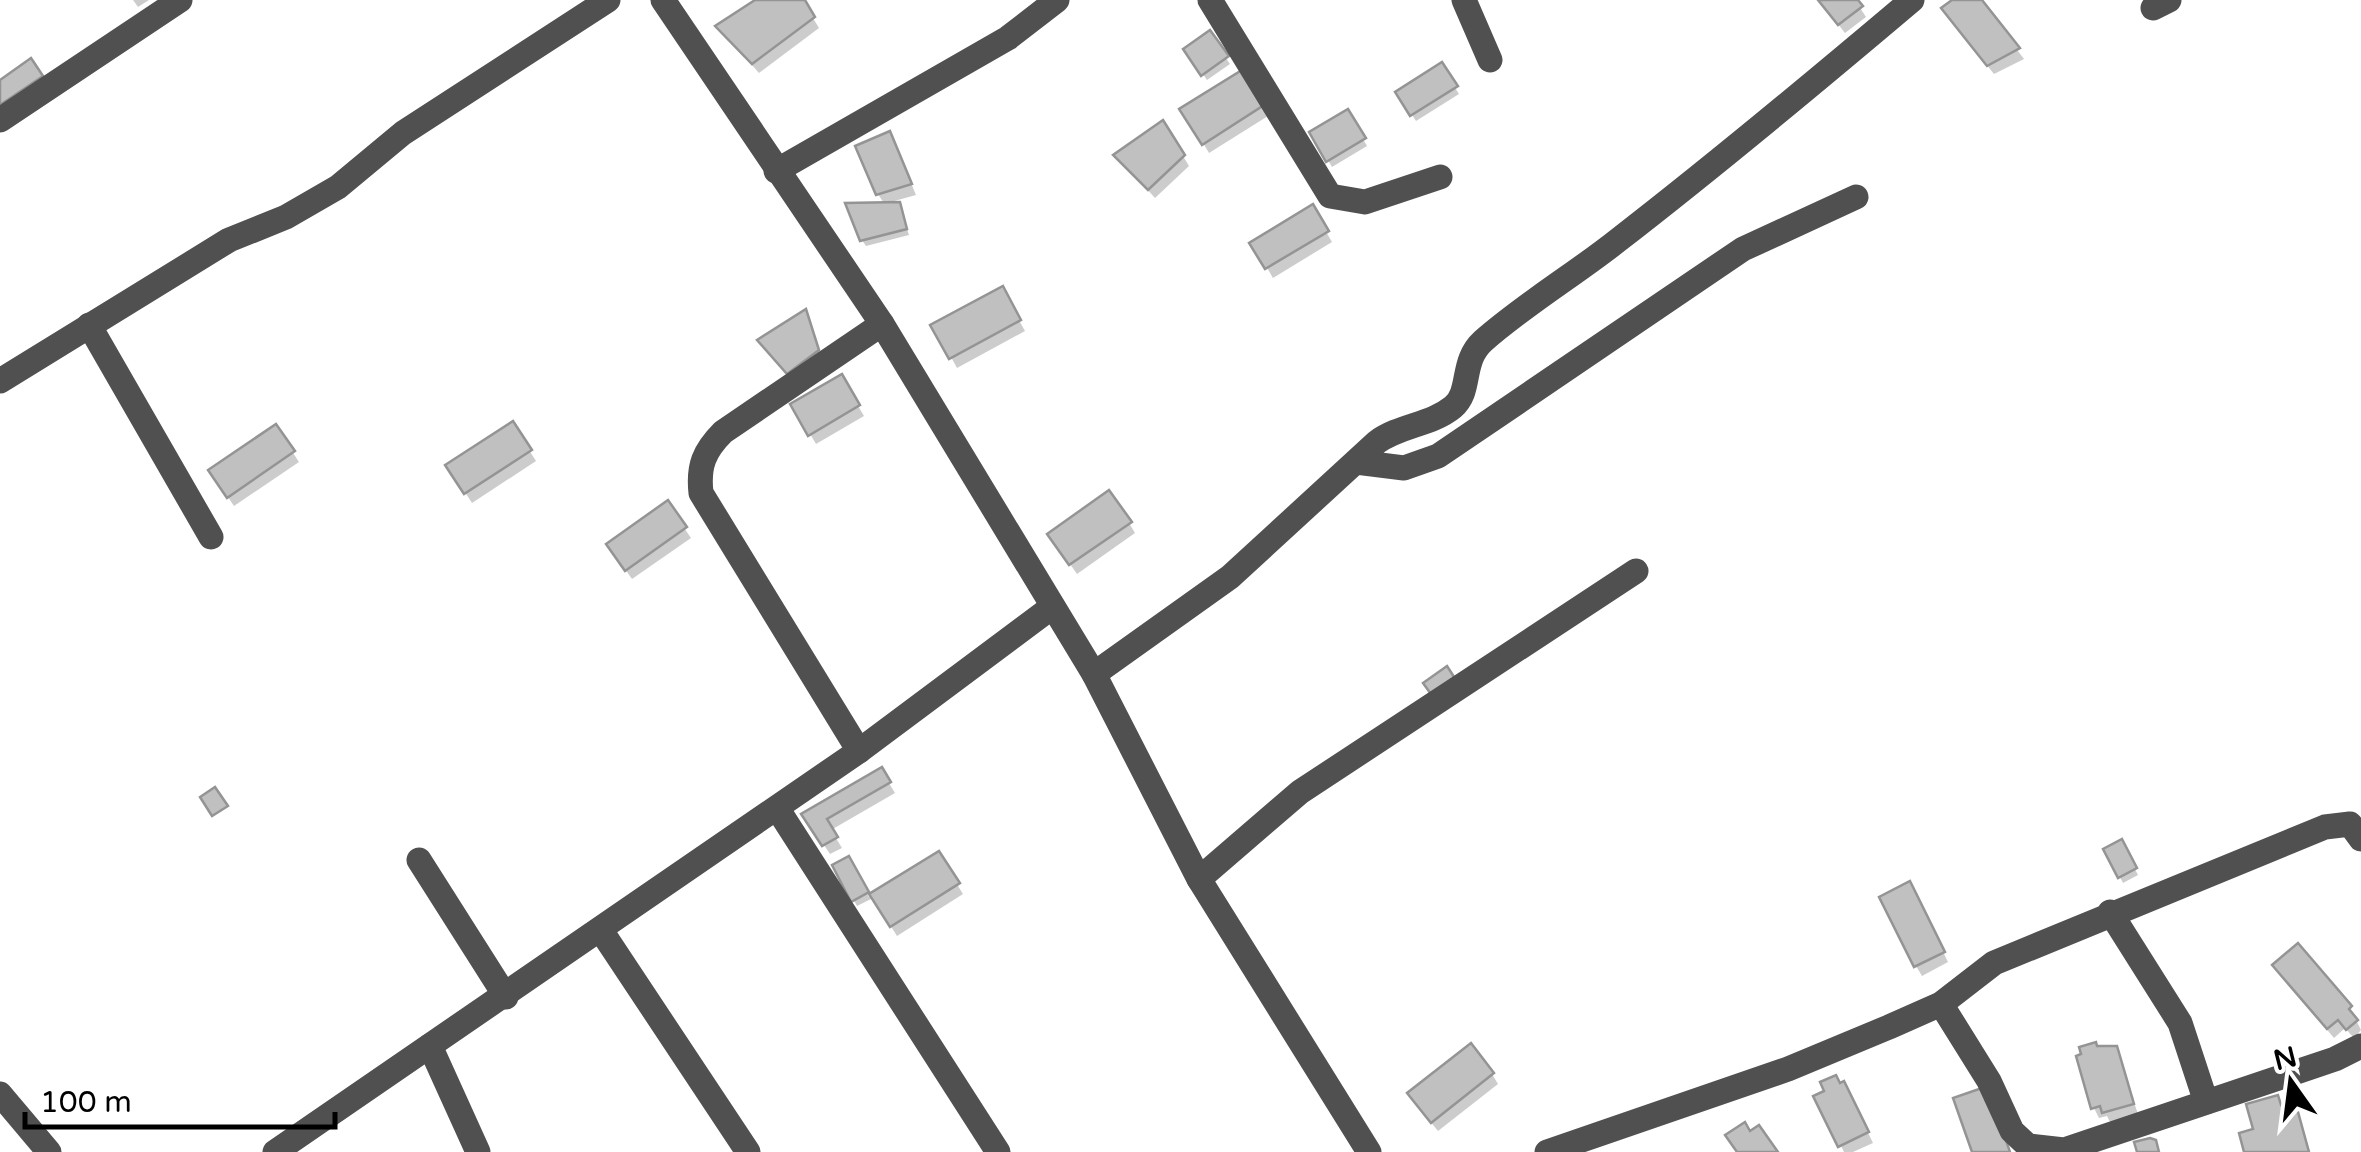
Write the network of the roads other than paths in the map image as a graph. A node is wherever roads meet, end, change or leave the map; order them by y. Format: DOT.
graph roads {
  1 [pos="180,0"];
  2 [pos="608,0"];
  3 [pos="663,0"];
  4 [pos="1210,0"];
  5 [pos="1464,0"];
  6 [pos="1912,0"];
  7 [pos="1058,4"];
  8 [pos="1490,60"];
  9 [pos="0,120"];
  10 [pos="776,171"];
  11 [pos="1440,177"];
  12 [pos="1856,197"];
  13 [pos="882,324"];
  14 [pos="88,325"];
  15 [pos="0,381"];
  16 [pos="1356,462"];
  17 [pos="211,537"];
  18 [pos="1636,572"];
  19 [pos="1052,607"];
  20 [pos="1094,674"];
  21 [pos="860,751"];
  22 [pos="777,808"];
  23 [pos="2361,838"];
  24 [pos="419,860"];
  25 [pos="1199,879"];
  26 [pos="2110,912"];
  27 [pos="602,932"];
  28 [pos="506,997"];
  29 [pos="1941,1004"];
  30 [pos="430,1046"];
  31 [pos="2361,1046"];
  32 [pos="0,1094"];
  33 [pos="2206,1102"];
  34 [pos="49,1152"];
  35 [pos="275,1152"];
  36 [pos="478,1152"];
  37 [pos="748,1152"];
  38 [pos="998,1152"];
  39 [pos="1368,1152"];
  40 [pos="1547,1152"];
  1 -- 9 [label="street"];
  2 -- 14 [label="street"];
  3 -- 10 [label="street"];
  4 -- 11 [label="street"];
  5 -- 8 [label="street"];
  6 -- 16 [label="street"];
  7 -- 10 [label="street"];
  10 -- 13 [label="street"];
  12 -- 16 [label="street"];
  13 -- 19 [label="street"];
  13 -- 21 [label="street"];
  14 -- 15 [label="street"];
  14 -- 17 [label="street"];
  16 -- 20 [label="street"];
  18 -- 25 [label="street"];
  19 -- 20 [label="street"];
  19 -- 21 [label="street"];
  20 -- 25 [label="street"];
  21 -- 22 [label="street"];
  22 -- 27 [label="street"];
  22 -- 38 [label="street"];
  23 -- 26 [label="street"];
  24 -- 28 [label="street"];
  25 -- 39 [label="street"];
  26 -- 29 [label="street"];
  26 -- 33 [label="street"];
  27 -- 28 [label="street"];
  27 -- 37 [label="street"];
  28 -- 30 [label="street"];
  29 -- 33 [label="street"];
  29 -- 40 [label="street"];
  30 -- 35 [label="street"];
  30 -- 36 [label="street"];
  31 -- 33 [label="street"];
  32 -- 34 [label="street"];
}
